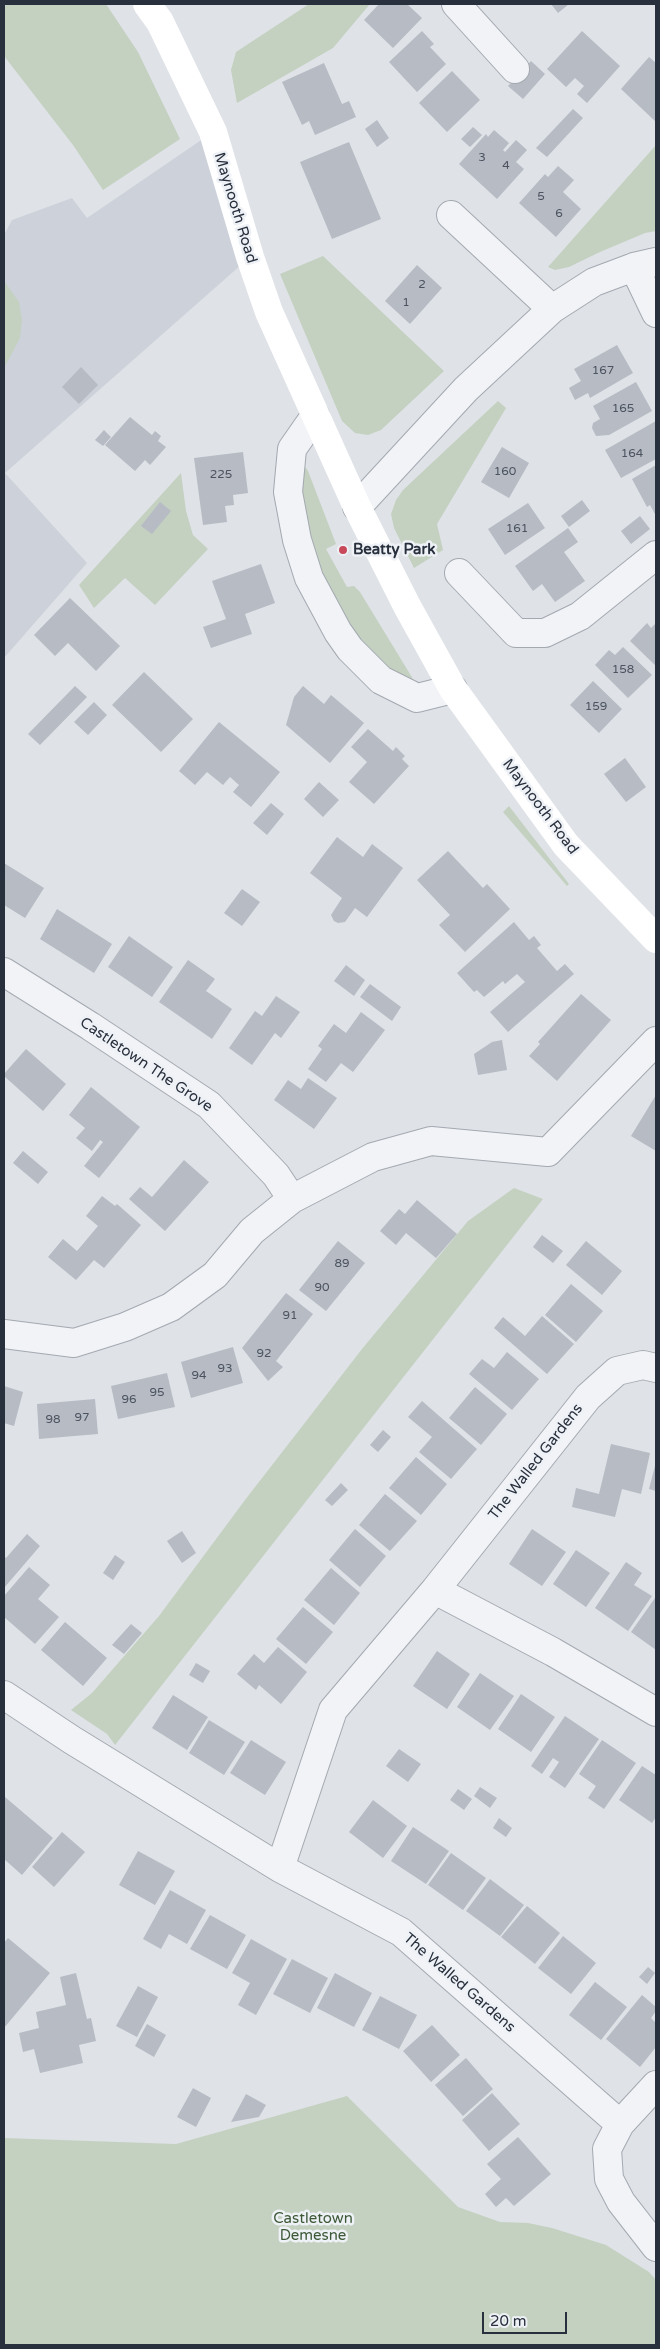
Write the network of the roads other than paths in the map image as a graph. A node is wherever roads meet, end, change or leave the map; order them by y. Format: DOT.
graph roads {
  1 [pos="147,4"];
  2 [pos="456,4"];
  3 [pos="515,69"];
  4 [pos="451,215"];
  5 [pos="645,264"];
  6 [pos="552,309"];
  7 [pos="656,313"];
  8 [pos="315,416"];
  9 [pos="357,507"];
  10 [pos="656,554"];
  11 [pos="459,573"];
  12 [pos="453,689"];
  13 [pos="656,939"];
  14 [pos="4,972"];
  15 [pos="656,1041"];
  16 [pos="292,1199"];
  17 [pos="4,1334"];
  18 [pos="656,1368"];
  19 [pos="435,1590"];
  20 [pos="4,1695"];
  21 [pos="656,1712"];
  22 [pos="280,1868"];
  23 [pos="656,2086"];
  24 [pos="620,2124"];
  25 [pos="656,2247"];
  1 -- 8 [label="main road, Maynooth Road"];
  2 -- 3 [label="street"];
  4 -- 6 [label="street"];
  5 -- 6 [label="street"];
  5 -- 7 [label="street"];
  6 -- 9 [label="street"];
  8 -- 9 [label="main road, Maynooth Road"];
  8 -- 12 [label="street"];
  9 -- 12 [label="main road, Maynooth Road"];
  10 -- 11 [label="street"];
  12 -- 13 [label="main road, Maynooth Road"];
  14 -- 16 [label="street, Castletown The Grove"];
  15 -- 16 [label="street"];
  16 -- 17 [label="street"];
  18 -- 19 [label="street, The Walled Gardens"];
  19 -- 21 [label="street"];
  19 -- 22 [label="street, The Walled Gardens"];
  20 -- 22 [label="street, The Walled Gardens"];
  22 -- 24 [label="street, The Walled Gardens"];
  23 -- 24 [label="street"];
  24 -- 25 [label="street"];
}
